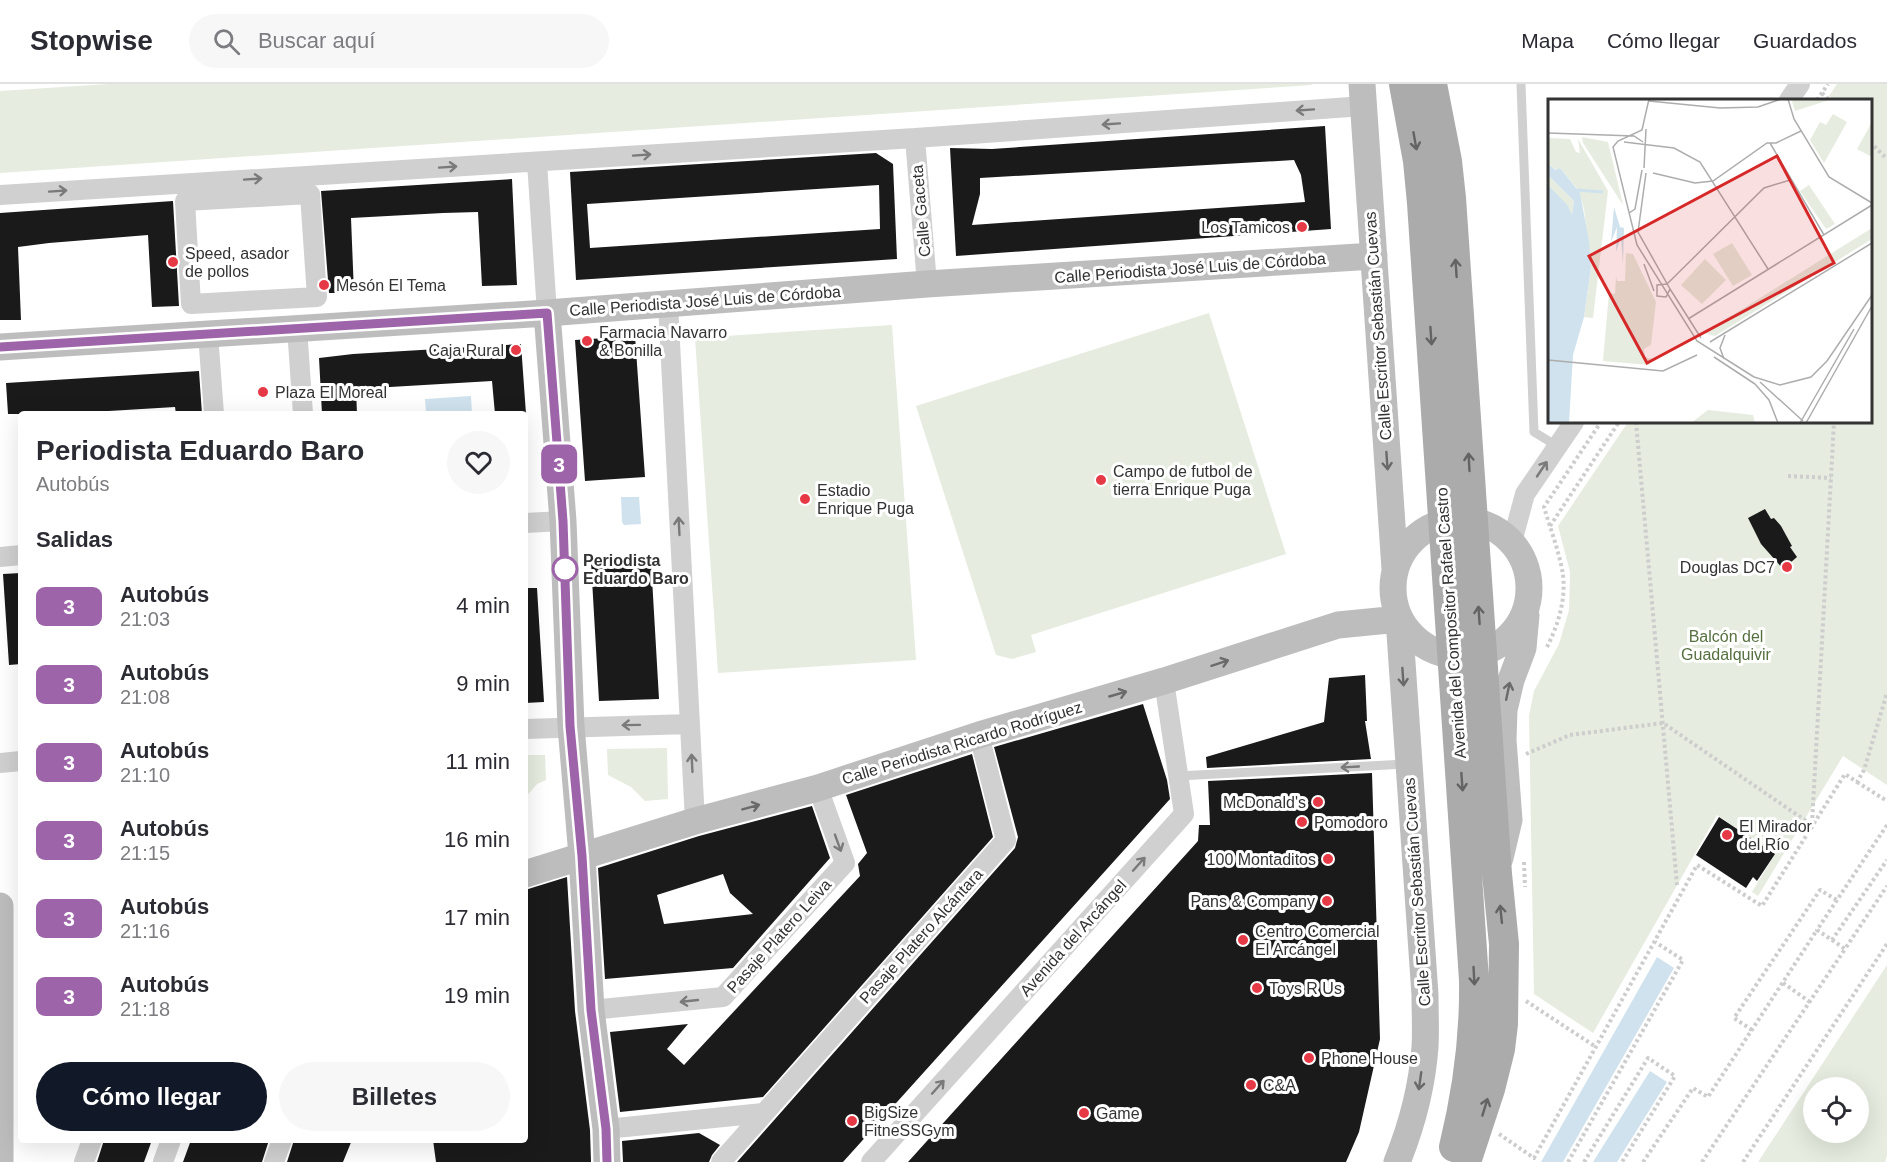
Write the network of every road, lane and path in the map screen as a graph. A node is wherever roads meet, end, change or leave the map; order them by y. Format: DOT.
graph roads {
  1 [pos="1404,84"];
  2 [pos="1432,84"];
  3 [pos="1521,84"];
  4 [pos="1800,84"];
  5 [pos="1828,84"];
  6 [pos="1822,93"];
  7 [pos="1363,95"];
  8 [pos="1790,99"];
  9 [pos="1818,99"];
  10 [pos="1828,99"];
  11 [pos="915,138"];
  12 [pos="1872,144"];
  13 [pos="1887,159"];
  14 [pos="537,162"];
  15 [pos="302,185"];
  16 [pos="188,192"];
  17 [pos="0,195"];
  18 [pos="1374,256"];
  19 [pos="927,284"];
  20 [pos="308,298"];
  21 [pos="196,304"];
  22 [pos="668,304"];
  23 [pos="547,313"];
  24 [pos="303,328"];
  25 [pos="203,334"];
  26 [pos="0,347"];
  27 [pos="214,411"];
  28 [pos="303,411"];
  29 [pos="1573,423"];
  30 [pos="1600,423"];
  31 [pos="1618,423"];
  32 [pos="1636,423"];
  33 [pos="1834,423"];
  34 [pos="1557,446"];
  35 [pos="1788,476"];
  36 [pos="1831,478"];
  37 [pos="1473,520"];
  38 [pos="563,521"];
  39 [pos="1443,521"];
  40 [pos="528,523"];
  41 [pos="1549,526"];
  42 [pos="1512,542"];
  43 [pos="18,555"];
  44 [pos="0,556"];
  45 [pos="1395,569"];
  46 [pos="1527,607"];
  47 [pos="1399,619"];
  48 [pos="1468,655"];
  49 [pos="1541,656"];
  50 [pos="1164,681"];
  51 [pos="1887,693"];
  52 [pos="1663,723"];
  53 [pos="690,724"];
  54 [pos="570,726"];
  55 [pos="528,729"];
  56 [pos="979,735"];
  57 [pos="1520,757"];
  58 [pos="18,761"];
  59 [pos="0,763"];
  60 [pos="1408,764"];
  61 [pos="1178,776"];
  62 [pos="1857,782"];
  63 [pos="818,788"];
  64 [pos="1887,801"];
  65 [pos="695,821"];
  66 [pos="1812,825"];
  67 [pos="1887,825"];
  68 [pos="582,856"];
  69 [pos="1887,860"];
  70 [pos="528,873"];
  71 [pos="1497,873"];
  72 [pos="1677,885"];
  73 [pos="1887,886"];
  74 [pos="1837,900"];
  75 [pos="5,917"];
  76 [pos="1817,930"];
  77 [pos="1832,940"];
  78 [pos="1654,941"];
  79 [pos="1887,944"];
  80 [pos="1845,949"];
  81 [pos="1783,983"];
  82 [pos="1526,1001"];
  83 [pos="1810,1002"];
  84 [pos="591,1010"];
  85 [pos="1752,1030"];
  86 [pos="1596,1047"];
  87 [pos="764,1113"];
  88 [pos="606,1129"];
  89 [pos="1498,1132"];
  90 [pos="91,1143"];
  91 [pos="170,1143"];
  92 [pos="281,1143"];
  93 [pos="0,1162"];
  94 [pos="84,1162"];
  95 [pos="162,1162"];
  96 [pos="274,1162"];
  97 [pos="607,1162"];
  98 [pos="721,1162"];
  99 [pos="871,1162"];
  100 [pos="1397,1162"];
  101 [pos="1450,1162"];
  102 [pos="1466,1162"];
  103 [pos="1568,1162"];
  104 [pos="1584,1162"];
  105 [pos="1622,1162"];
  106 [pos="1643,1162"];
  107 [pos="1702,1162"];
  108 [pos="1743,1162"];
  1 -- 39 [label="main road, Avenida del Compositor Rafael Castro, one-way"];
  37 -- 2 [label="main road, Avenida del Compositor Rafael Castro, one-way"];
  3 -- 34 [label="lane"];
  4 -- 8 [label="street"];
  5 -- 6 [label="path"];
  6 -- 9 [label="path"];
  6 -- 10 [label="path"];
  7 -- 11 [label="street, one-way"];
  7 -- 18 [label="street, Calle Escritor Sebastián Cuevas"];
  14 -- 11 [label="street, one-way"];
  11 -- 19 [label="street, Calle Gaceta"];
  12 -- 13 [label="path"];
  15 -- 14 [label="street, one-way"];
  14 -- 23 [label="street"];
  15 -- 16 [label="street"];
  15 -- 20 [label="street"];
  17 -- 16 [label="street, one-way"];
  16 -- 21 [label="street"];
  18 -- 19 [label="street, Calle Periodista José Luis de Córdoba"];
  18 -- 45 [label="street, Calle Escritor Sebastián Cuevas, one-way"];
  19 -- 22 [label="street, Calle Periodista José Luis de Córdoba"];
  20 -- 21 [label="street"];
  20 -- 24 [label="street"];
  21 -- 25 [label="street"];
  22 -- 23 [label="street, Calle Periodista José Luis de Córdoba"];
  53 -- 22 [label="street, one-way"];
  23 -- 24 [label="street, Calle Periodista José Luis de Córdoba"];
  23 -- 38 [label="street"];
  24 -- 25 [label="street, Calle Periodista José Luis de Córdoba"];
  24 -- 28 [label="street"];
  25 -- 26 [label="street, Calle Periodista José Luis de Córdoba"];
  25 -- 27 [label="street"];
  29 -- 34 [label="street"];
  30 -- 41 [label="path"];
  31 -- 41 [label="path"];
  32 -- 52 [label="path"];
  33 -- 36 [label="path"];
  42 -- 34 [label="street, one-way"];
  35 -- 36 [label="path"];
  36 -- 66 [label="path"];
  37 -- 39 [label="street"];
  37 -- 42 [label="street"];
  48 -- 37 [label="main road, Avenida del Compositor Rafael Castro, one-way"];
  38 -- 40 [label="street"];
  38 -- 54 [label="street"];
  39 -- 45 [label="street"];
  39 -- 48 [label="main road, Avenida del Compositor Rafael Castro"];
  41 -- 49 [label="path"];
  42 -- 46 [label="street, Avenida del Compositor Rafael Castro"];
  43 -- 44 [label="street"];
  45 -- 47 [label="street, Calle Escritor Sebastián Cuevas"];
  46 -- 48 [label="street"];
  71 -- 46 [label="street, Avenida del Compositor Rafael Castro, one-way"];
  47 -- 48 [label="street"];
  50 -- 47 [label="street, Calle Periodista Ricardo Rodríguez, one-way"];
  47 -- 60 [label="street, Calle Escritor Sebastián Cuevas, one-way"];
  48 -- 71 [label="main road, Avenida del Compositor Rafael Castro"];
  48 -- 101 [label="main road, Avenida del Compositor Rafael Castro, one-way"];
  56 -- 50 [label="street, Calle Periodista Ricardo Rodríguez, one-way"];
  50 -- 61 [label="street, Avenida del Arcángel"];
  51 -- 62 [label="path"];
  52 -- 57 [label="path"];
  52 -- 66 [label="path"];
  52 -- 72 [label="path"];
  53 -- 54 [label="street, one-way"];
  65 -- 53 [label="street, one-way"];
  54 -- 55 [label="street"];
  54 -- 68 [label="street"];
  56 -- 63 [label="street, Calle Periodista Ricardo Rodríguez"];
  56 -- 87 [label="street, Pasaje Platero Alcántara"];
  58 -- 59 [label="street"];
  60 -- 61 [label="lane, one-way"];
  60 -- 100 [label="street, Calle Escritor Sebastián Cuevas, one-way"];
  99 -- 61 [label="street, Avenida del Arcángel, one-way"];
  62 -- 64 [label="path"];
  62 -- 66 [label="path"];
  65 -- 63 [label="street, Calle Periodista Ricardo Rodríguez, one-way"];
  63 -- 84 [label="street, Pasaje Platero Leiva, one-way"];
  65 -- 68 [label="street, Calle Periodista Ricardo Rodríguez"];
  66 -- 78 [label="path"];
  67 -- 74 [label="path"];
  68 -- 70 [label="street, Calle Periodista Ricardo Rodríguez"];
  68 -- 84 [label="street"];
  69 -- 77 [label="path"];
  102 -- 71 [label="main road, Avenida del Compositor Rafael Castro, one-way"];
  73 -- 80 [label="path"];
  74 -- 76 [label="path"];
  74 -- 85 [label="path"];
  75 -- 93 [label="street"];
  76 -- 77 [label="path"];
  76 -- 81 [label="path"];
  77 -- 80 [label="path"];
  78 -- 86 [label="path"];
  78 -- 103 [label="path"];
  79 -- 108 [label="path"];
  80 -- 83 [label="path"];
  81 -- 83 [label="path"];
  81 -- 85 [label="path"];
  82 -- 86 [label="path"];
  83 -- 107 [label="path"];
  84 -- 88 [label="street"];
  85 -- 106 [label="path"];
  86 -- 89 [label="path"];
  87 -- 88 [label="street"];
  87 -- 98 [label="street, Pasaje Platero Alcántara"];
  88 -- 97 [label="street"];
  90 -- 94 [label="street"];
  91 -- 95 [label="street"];
  92 -- 96 [label="street"];
  104 -- 105 [label="path"];
}
